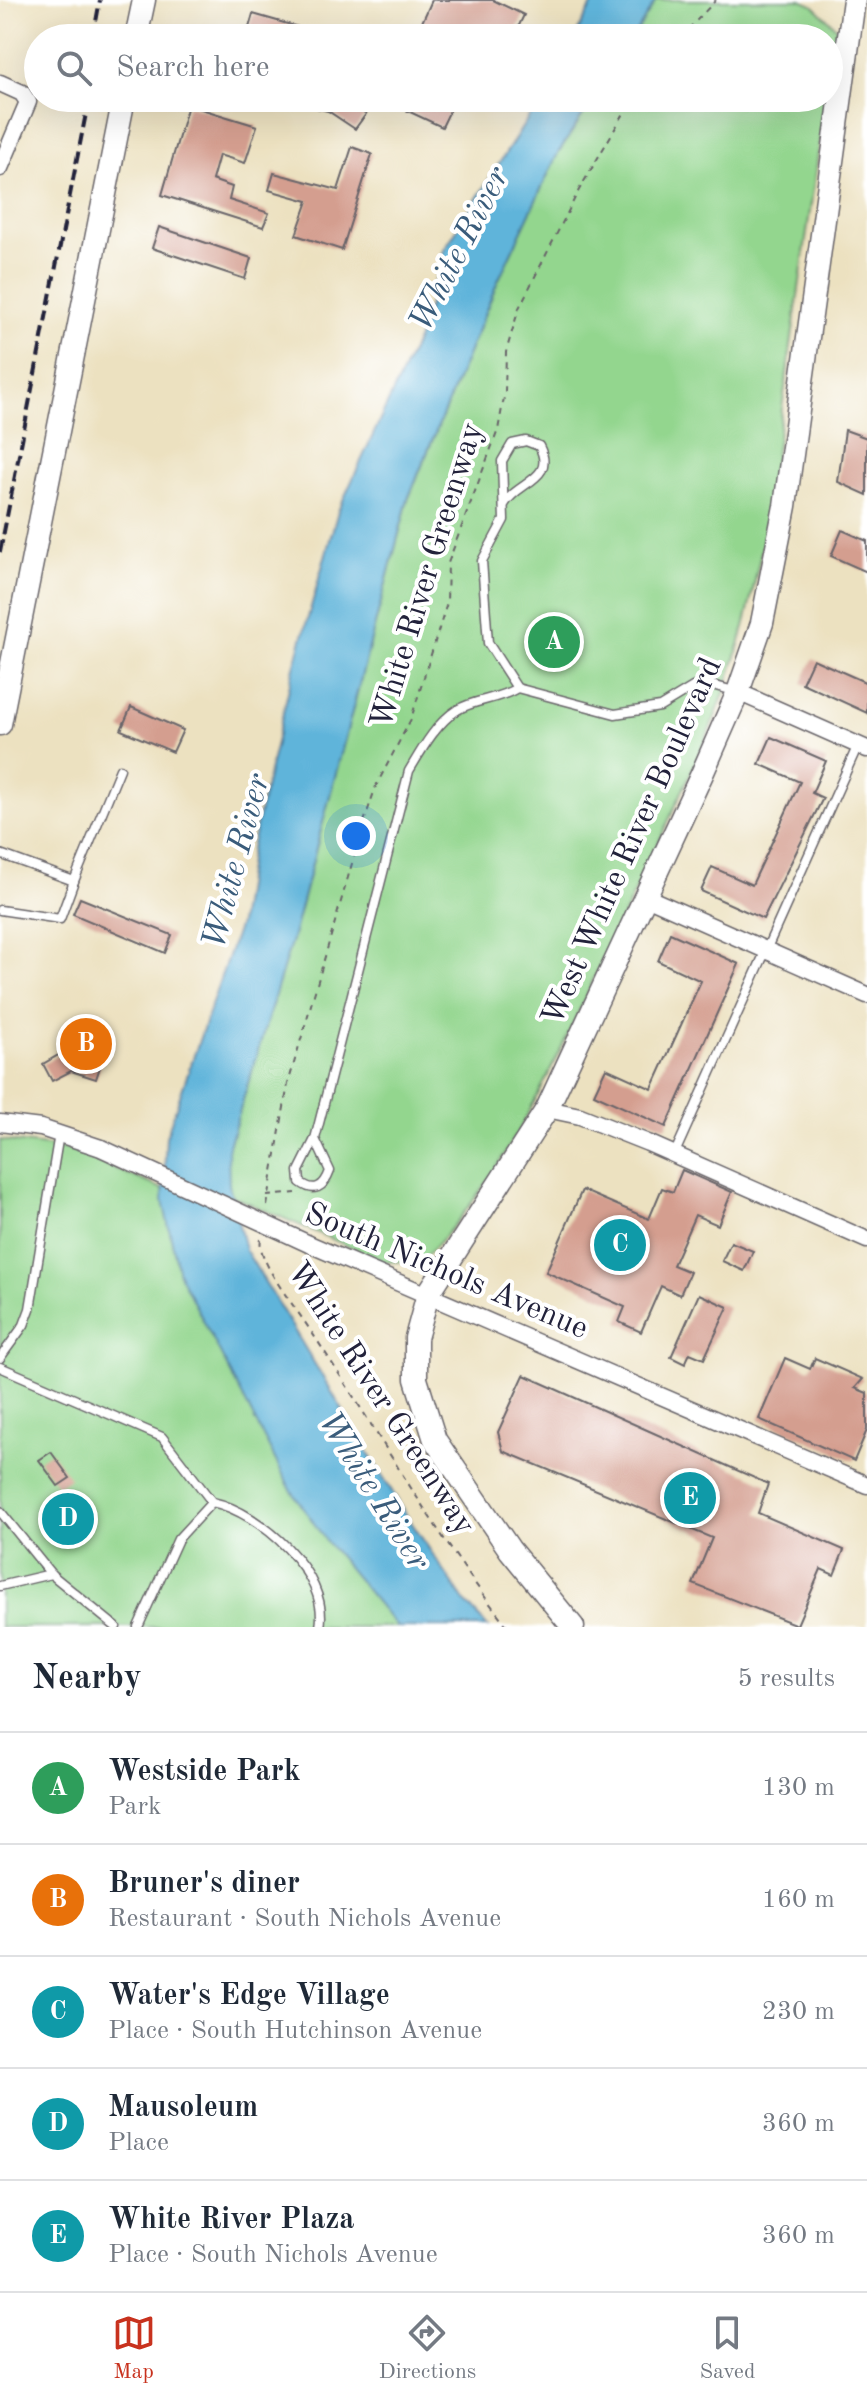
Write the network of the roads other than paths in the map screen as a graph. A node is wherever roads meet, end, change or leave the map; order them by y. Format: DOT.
graph roads {
  1 [pos="144,0"];
  2 [pos="855,3"];
  3 [pos="139,24"];
  4 [pos="0,83"];
  5 [pos="843,88"];
  6 [pos="24,96"];
  7 [pos="24,111"];
  8 [pos="121,112"];
  9 [pos="840,112"];
  10 [pos="0,168"];
  11 [pos="504,505"];
  12 [pos="517,688"];
  13 [pos="738,692"];
  14 [pos="0,724"];
  15 [pos="862,747"];
  16 [pos="120,769"];
  17 [pos="0,854"];
  18 [pos="74,881"];
  19 [pos="644,896"];
  20 [pos="0,910"];
  21 [pos="764,949"];
  22 [pos="867,995"];
  23 [pos="547,1109"];
  24 [pos="0,1123"];
  25 [pos="59,1133"];
  26 [pos="315,1139"];
  27 [pos="674,1155"];
  28 [pos="867,1240"];
  29 [pos="428,1294"];
  30 [pos="0,1358"];
  31 [pos="0,1367"];
  32 [pos="867,1485"];
  33 [pos="212,1502"];
  34 [pos="0,1511"];
  35 [pos="51,1574"];
  36 [pos="0,1586"];
  37 [pos="116,1627"];
  38 [pos="138,1627"];
  39 [pos="320,1627"];
  40 [pos="573,1627"];
  1 -- 3 [label="street"];
  2 -- 5 [label="street, West White River Boulevard"];
  4 -- 6 [label="street"];
  7 -- 10 [label="street"];
  8 -- 14 [label="street"];
  9 -- 13 [label="street, West White River Boulevard"];
  11 -- 11 [label="lane"];
  11 -- 12 [label="lane"];
  12 -- 13 [label="lane"];
  12 -- 26 [label="lane"];
  13 -- 15 [label="street"];
  13 -- 19 [label="street, West White River Boulevard"];
  15 -- 21 [label="lane"];
  16 -- 18 [label="lane"];
  17 -- 18 [label="lane"];
  18 -- 20 [label="lane"];
  19 -- 21 [label="street"];
  19 -- 23 [label="street, West White River Boulevard"];
  21 -- 22 [label="street"];
  21 -- 27 [label="lane"];
  23 -- 27 [label="street"];
  23 -- 29 [label="street, West White River Boulevard"];
  24 -- 25 [label="street, South Nichols Avenue"];
  25 -- 29 [label="street, South Nichols Avenue, bridge"];
  25 -- 30 [label="lane"];
  26 -- 26 [label="lane"];
  27 -- 28 [label="street"];
  29 -- 32 [label="street, South Nichols Avenue"];
  29 -- 40 [label="street, West White River Boulevard"];
  31 -- 33 [label="lane"];
  33 -- 38 [label="lane"];
  33 -- 39 [label="lane"];
  34 -- 35 [label="lane"];
  35 -- 36 [label="lane"];
  35 -- 37 [label="lane"];
}
